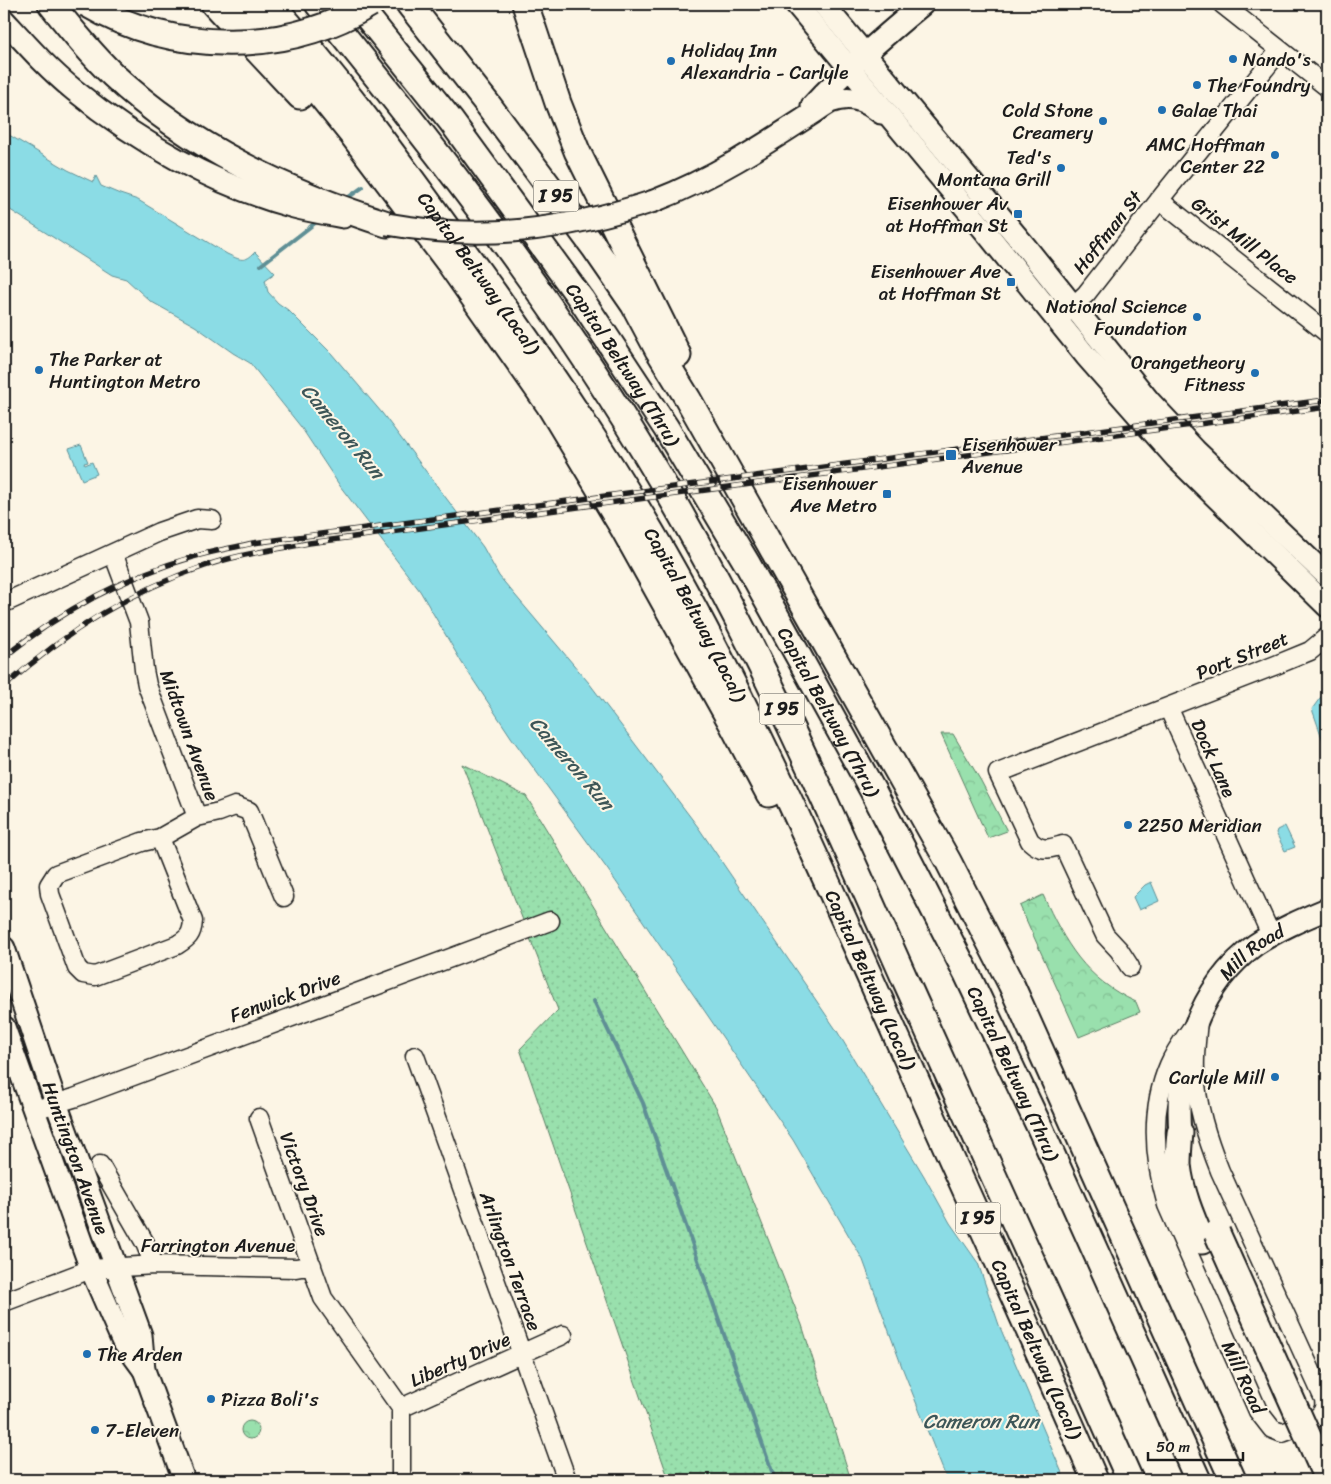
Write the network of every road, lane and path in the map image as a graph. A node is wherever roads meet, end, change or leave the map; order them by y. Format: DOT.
graph roads {
  1 [pos="50,4"];
  2 [pos="87,4"];
  3 [pos="214,4"];
  4 [pos="242,4"];
  5 [pos="271,4"];
  6 [pos="318,4"];
  7 [pos="357,4"];
  8 [pos="370,4"];
  9 [pos="409,4"];
  10 [pos="525,4"];
  11 [pos="542,4"];
  12 [pos="796,4"];
  13 [pos="823,4"];
  14 [pos="923,4"];
  15 [pos="1222,4"];
  16 [pos="4,20"];
  17 [pos="1280,50"];
  18 [pos="865,54"];
  19 [pos="850,68"];
  20 [pos="1327,87"];
  21 [pos="558,103"];
  22 [pos="792,126"];
  23 [pos="904,133"];
  24 [pos="1159,200"];
  25 [pos="387,224"];
  26 [pos="450,264"];
  27 [pos="1073,306"];
  28 [pos="1058,320"];
  29 [pos="1327,333"];
  30 [pos="688,398"];
  31 [pos="212,520"];
  32 [pos="113,553"];
  33 [pos="1327,576"];
  34 [pos="4,602"];
  35 [pos="1327,606"];
  36 [pos="1327,637"];
  37 [pos="1168,707"];
  38 [pos="197,817"];
  39 [pos="160,838"];
  40 [pos="284,897"];
  41 [pos="1327,909"];
  42 [pos="550,921"];
  43 [pos="1272,935"];
  44 [pos="4,948"];
  45 [pos="861,956"];
  46 [pos="1130,967"];
  47 [pos="1198,1020"];
  48 [pos="4,1027"];
  49 [pos="415,1056"];
  50 [pos="56,1103"];
  51 [pos="33,1110"];
  52 [pos="259,1118"];
  53 [pos="1180,1133"];
  54 [pos="100,1165"];
  55 [pos="1210,1237"];
  56 [pos="312,1264"];
  57 [pos="154,1265"];
  58 [pos="115,1268"];
  59 [pos="92,1269"];
  60 [pos="4,1302"];
  61 [pos="563,1335"];
  62 [pos="522,1354"];
  63 [pos="144,1370"];
  64 [pos="401,1408"];
  65 [pos="1327,1479"];
  66 [pos="184,1480"];
  67 [pos="401,1480"];
  68 [pos="567,1480"];
  69 [pos="1095,1480"];
  70 [pos="1130,1480"];
  71 [pos="1198,1480"];
  72 [pos="1233,1480"];
  73 [pos="1310,1480"];
  1 -- 25 [label="highway"];
  2 -- 8 [label="highway, bridge"];
  3 -- 26 [label="highway"];
  4 -- 26 [label="highway"];
  5 -- 45 [label="highway, Capital Beltway (Local) / I 95"];
  6 -- 70 [label="highway, Capital Beltway (Thru) / I 95"];
  7 -- 71 [label="highway, Capital Beltway (Thru) / I 95"];
  9 -- 30 [label="highway, I 95"];
  10 -- 21 [label="highway"];
  11 -- 21 [label="highway"];
  12 -- 19 [label="main road"];
  13 -- 18 [label="main road"];
  14 -- 18 [label="main road"];
  15 -- 17 [label="street"];
  16 -- 25 [label="main road"];
  17 -- 20 [label="street"];
  17 -- 24 [label="street, Hoffman St"];
  18 -- 19 [label="main road"];
  18 -- 27 [label="main road"];
  19 -- 22 [label="main road"];
  19 -- 23 [label="main road"];
  21 -- 30 [label="highway"];
  22 -- 23 [label="main road"];
  22 -- 25 [label="main road, bridge"];
  23 -- 28 [label="main road"];
  24 -- 27 [label="street, Hoffman St"];
  24 -- 29 [label="street, Grist Mill Place"];
  26 -- 45 [label="highway"];
  27 -- 28 [label="street, Hoffman St"];
  27 -- 33 [label="main road"];
  28 -- 35 [label="main road"];
  30 -- 72 [label="highway, I 95"];
  31 -- 32 [label="street"];
  32 -- 34 [label="street"];
  32 -- 38 [label="street, Midtown Avenue"];
  36 -- 37 [label="street, Port Street"];
  37 -- 43 [label="street, Dock Lane"];
  37 -- 46 [label="street, Port Street"];
  38 -- 39 [label="street"];
  38 -- 40 [label="street"];
  39 -- 39 [label="street"];
  41 -- 43 [label="main road, Mill Road"];
  42 -- 50 [label="street, Fenwick Drive"];
  43 -- 47 [label="main road, Mill Road"];
  44 -- 50 [label="main road, Huntington Avenue"];
  45 -- 69 [label="highway, Capital Beltway (Local) / I 95"];
  47 -- 47 [label="street, Mill Road"];
  47 -- 53 [label="main road, Mill Road"];
  48 -- 51 [label="main road, Huntington Avenue"];
  49 -- 62 [label="street, Arlington Terrace"];
  50 -- 51 [label="street, Fenwick Drive"];
  50 -- 58 [label="main road, Huntington Avenue"];
  51 -- 59 [label="main road, Huntington Avenue"];
  52 -- 56 [label="street, Victory Drive"];
  53 -- 55 [label="highway"];
  54 -- 57 [label="street"];
  55 -- 65 [label="highway, bridge"];
  55 -- 73 [label="highway"];
  56 -- 57 [label="street, Farrington Avenue"];
  56 -- 64 [label="street, Farrington Avenue"];
  57 -- 58 [label="street, Farrington Avenue"];
  58 -- 59 [label="street, Farrington Avenue"];
  58 -- 63 [label="main road, Huntington Avenue"];
  59 -- 60 [label="street, Farrington Avenue"];
  59 -- 63 [label="main road, Huntington Avenue"];
  61 -- 62 [label="street, Liberty Drive"];
  62 -- 64 [label="street, Liberty Drive"];
  62 -- 68 [label="street, Arlington Terrace"];
  63 -- 66 [label="main road, Huntington Avenue"];
  64 -- 67 [label="street"];
}
